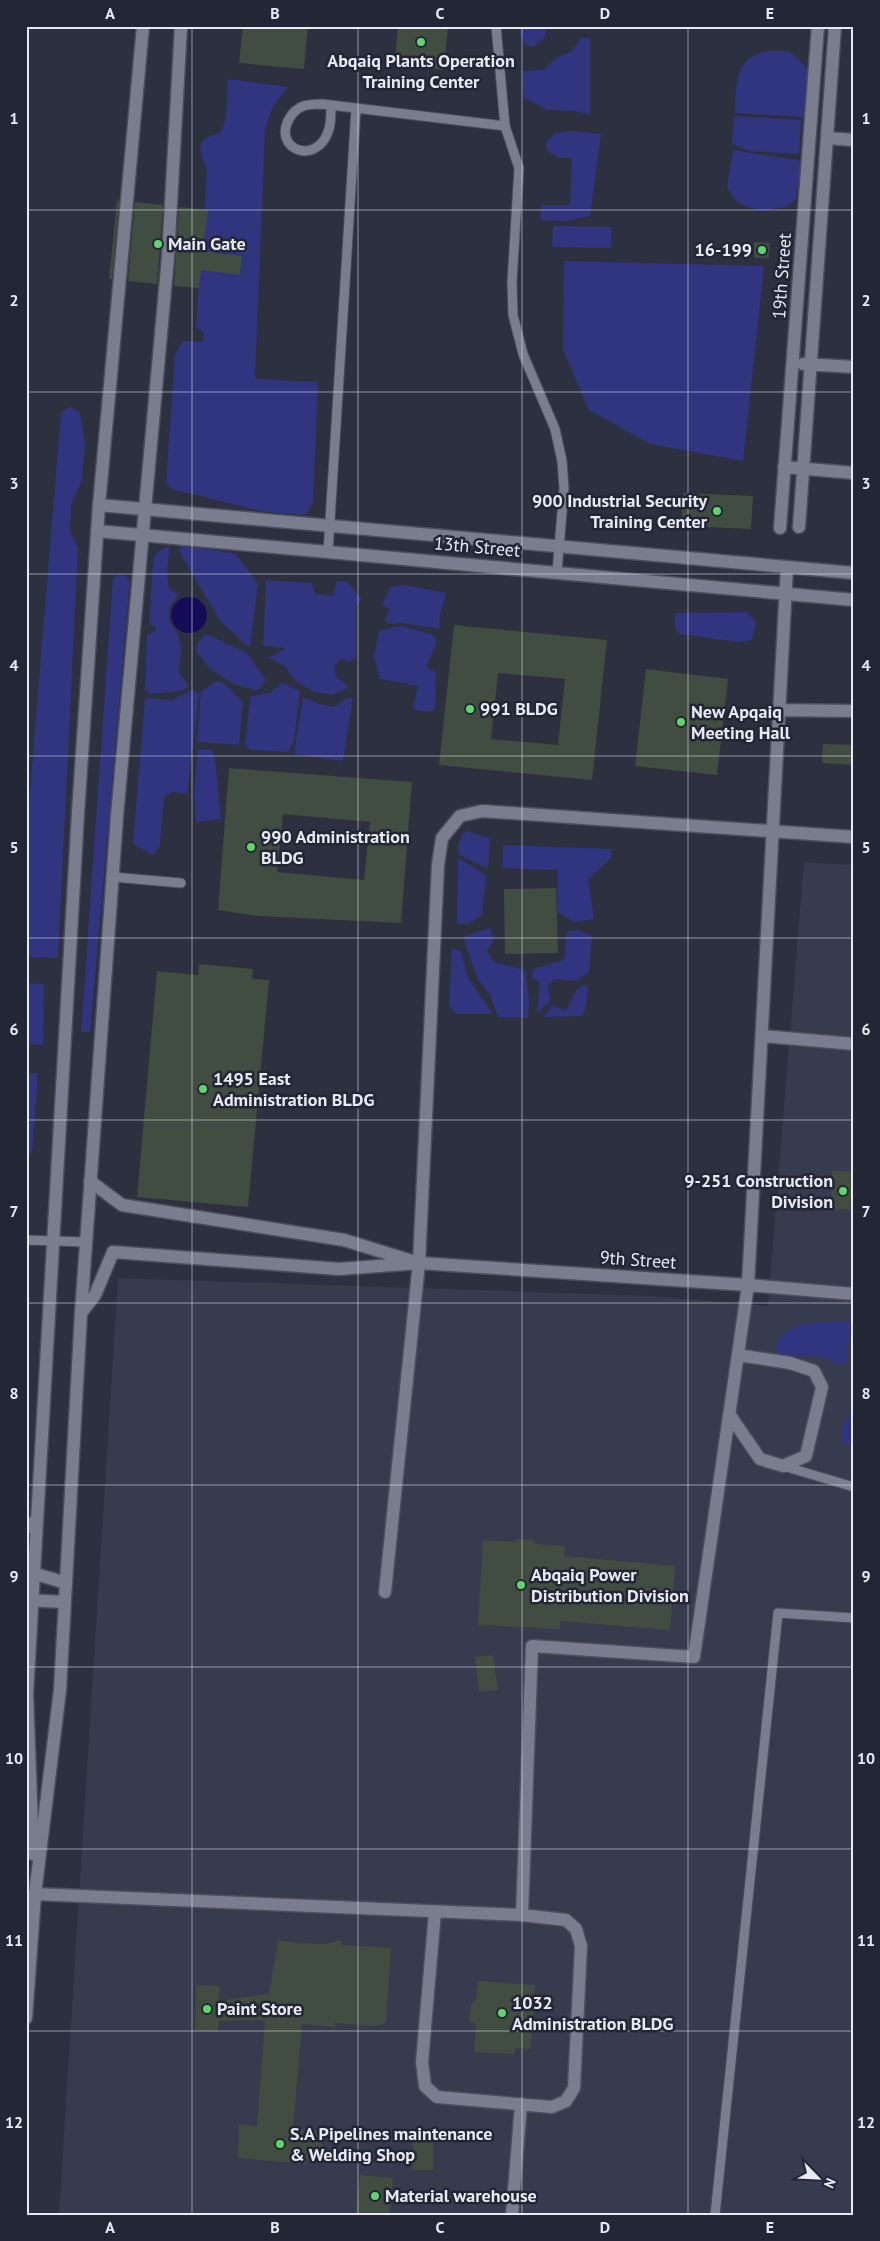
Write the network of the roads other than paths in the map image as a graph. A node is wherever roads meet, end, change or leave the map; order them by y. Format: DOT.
graph roads {
  1 [pos="142,26"];
  2 [pos="181,26"];
  3 [pos="496,26"];
  4 [pos="818,26"];
  5 [pos="836,26"];
  6 [pos="331,106"];
  7 [pos="356,109"];
  8 [pos="505,126"];
  9 [pos="827,138"];
  10 [pos="854,140"];
  11 [pos="793,363"];
  12 [pos="811,364"];
  13 [pos="854,368"];
  14 [pos="784,467"];
  15 [pos="804,469"];
  16 [pos="854,473"];
  17 [pos="99,505"];
  18 [pos="146,509"];
  19 [pos="330,526"];
  20 [pos="798,527"];
  21 [pos="780,528"];
  22 [pos="97,531"];
  23 [pos="143,535"];
  24 [pos="559,547"];
  25 [pos="328,552"];
  26 [pos="786,568"];
  27 [pos="557,572"];
  28 [pos="854,573"];
  29 [pos="785,593"];
  30 [pos="854,600"];
  31 [pos="779,710"];
  32 [pos="854,711"];
  33 [pos="773,833"];
  34 [pos="854,837"];
  35 [pos="113,877"];
  36 [pos="181,882"];
  37 [pos="762,1036"];
  38 [pos="854,1044"];
  39 [pos="90,1181"];
  40 [pos="26,1240"];
  41 [pos="54,1241"];
  42 [pos="86,1242"];
  43 [pos="419,1263"];
  44 [pos="748,1285"];
  45 [pos="854,1294"];
  46 [pos="81,1313"];
  47 [pos="738,1355"];
  48 [pos="729,1414"];
  49 [pos="784,1466"];
  50 [pos="854,1487"];
  51 [pos="32,1524"];
  52 [pos="30,1572"];
  53 [pos="66,1582"];
  54 [pos="385,1592"];
  55 [pos="29,1600"];
  56 [pos="64,1602"];
  57 [pos="854,1618"];
  58 [pos="35,1894"];
  59 [pos="434,1912"];
  60 [pos="522,1915"];
  61 [pos="26,2018"];
  62 [pos="521,2104"];
  63 [pos="512,2215"];
  64 [pos="715,2215"];
  1 -- 17 [label="street"];
  2 -- 18 [label="street"];
  3 -- 8 [label="lane"];
  4 -- 11 [label="street, 19th Street"];
  5 -- 9 [label="street, 19th Street"];
  6 -- 6 [label="lane"];
  6 -- 7 [label="lane"];
  7 -- 8 [label="lane"];
  7 -- 19 [label="lane"];
  8 -- 24 [label="lane"];
  9 -- 10 [label="street"];
  9 -- 12 [label="street, 19th Street"];
  11 -- 12 [label="street"];
  11 -- 14 [label="street, 19th Street"];
  12 -- 13 [label="street"];
  12 -- 15 [label="street, 19th Street"];
  14 -- 15 [label="street"];
  14 -- 21 [label="street, 19th Street"];
  15 -- 16 [label="street"];
  15 -- 20 [label="street, 19th Street"];
  17 -- 18 [label="street, 13th Street"];
  17 -- 22 [label="street"];
  18 -- 19 [label="street, 13th Street"];
  18 -- 23 [label="street"];
  19 -- 24 [label="street, 13th Street"];
  19 -- 25 [label="lane"];
  22 -- 23 [label="street, 13th Street"];
  22 -- 41 [label="street"];
  23 -- 25 [label="street, 13th Street"];
  23 -- 35 [label="street"];
  24 -- 26 [label="street, 13th Street"];
  24 -- 27 [label="lane"];
  25 -- 27 [label="street, 13th Street"];
  26 -- 28 [label="street, 13th Street"];
  26 -- 29 [label="street"];
  27 -- 29 [label="street, 13th Street"];
  29 -- 30 [label="street, 13th Street"];
  29 -- 31 [label="street"];
  31 -- 32 [label="street"];
  31 -- 33 [label="street"];
  33 -- 34 [label="street"];
  33 -- 37 [label="street"];
  33 -- 43 [label="street"];
  35 -- 36 [label="lane"];
  35 -- 39 [label="street"];
  37 -- 38 [label="street"];
  37 -- 44 [label="street"];
  39 -- 42 [label="street"];
  39 -- 43 [label="street"];
  40 -- 41 [label="lane"];
  41 -- 42 [label="lane"];
  41 -- 51 [label="street"];
  42 -- 46 [label="street"];
  43 -- 44 [label="street, 9th Street"];
  43 -- 46 [label="street"];
  43 -- 54 [label="street"];
  44 -- 45 [label="street, 9th Street"];
  44 -- 47 [label="street"];
  46 -- 53 [label="street"];
  47 -- 48 [label="street"];
  47 -- 49 [label="street"];
  48 -- 49 [label="street"];
  48 -- 60 [label="street"];
  49 -- 50 [label="lane"];
  51 -- 52 [label="street"];
  52 -- 53 [label="street"];
  52 -- 55 [label="street"];
  53 -- 56 [label="street"];
  55 -- 56 [label="street"];
  55 -- 58 [label="street"];
  56 -- 58 [label="street"];
  57 -- 64 [label="lane"];
  58 -- 59 [label="street"];
  58 -- 61 [label="street"];
  59 -- 60 [label="street"];
  59 -- 62 [label="street"];
  60 -- 62 [label="street"];
  62 -- 63 [label="street"];
}
